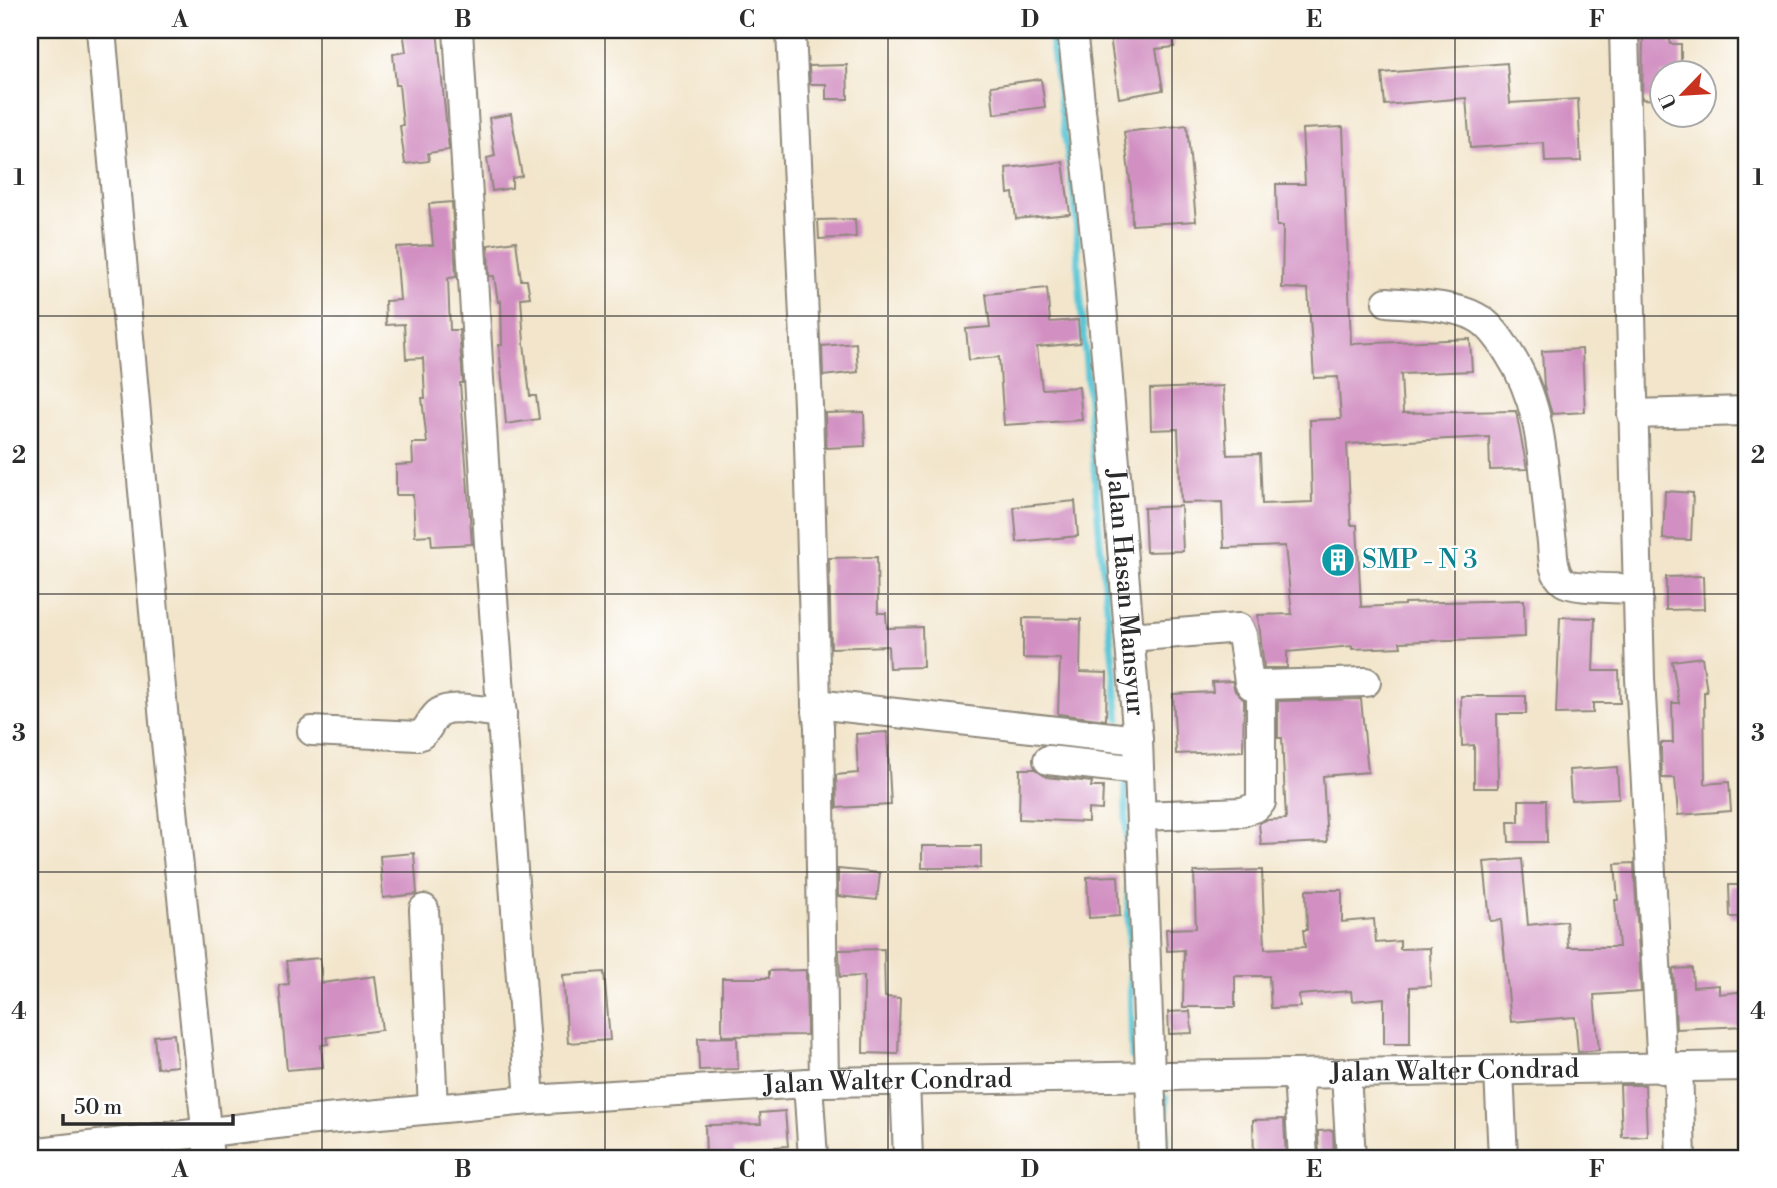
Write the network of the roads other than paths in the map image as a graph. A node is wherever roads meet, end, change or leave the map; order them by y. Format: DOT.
graph roads {
  1 [pos="101,30"];
  2 [pos="458,30"];
  3 [pos="791,30"];
  4 [pos="1072,30"];
  5 [pos="1624,30"];
  6 [pos="1387,302"];
  7 [pos="1747,411"];
  8 [pos="1632,414"];
  9 [pos="1638,589"];
  10 [pos="1130,637"];
  11 [pos="1366,682"];
  12 [pos="1261,685"];
  13 [pos="816,704"];
  14 [pos="502,713"];
  15 [pos="312,731"];
  16 [pos="1138,740"];
  17 [pos="1048,760"];
  18 [pos="1139,770"];
  19 [pos="1141,816"];
  20 [pos="424,909"];
  21 [pos="1747,1066"];
  22 [pos="1670,1068"];
  23 [pos="1499,1071"];
  24 [pos="1346,1074"];
  25 [pos="1298,1075"];
  26 [pos="1151,1077"];
  27 [pos="905,1081"];
  28 [pos="816,1082"];
  29 [pos="530,1100"];
  30 [pos="433,1110"];
  31 [pos="208,1146"];
  32 [pos="30,1153"];
  33 [pos="813,1158"];
  34 [pos="908,1158"];
  35 [pos="1153,1158"];
  36 [pos="1303,1158"];
  37 [pos="1351,1158"];
  38 [pos="1503,1158"];
  39 [pos="1681,1158"];
  1 -- 31 [label="street"];
  2 -- 14 [label="street"];
  3 -- 13 [label="street"];
  4 -- 10 [label="street, Jalan Hasan Mansyur"];
  5 -- 8 [label="street"];
  6 -- 9 [label="street"];
  7 -- 8 [label="street"];
  8 -- 9 [label="street"];
  9 -- 22 [label="street"];
  10 -- 12 [label="street"];
  10 -- 16 [label="street, Jalan Hasan Mansyur"];
  11 -- 12 [label="street"];
  12 -- 19 [label="street"];
  13 -- 16 [label="street"];
  13 -- 28 [label="street"];
  14 -- 15 [label="street"];
  14 -- 29 [label="street"];
  16 -- 18 [label="street, Jalan Hasan Mansyur"];
  17 -- 18 [label="street"];
  18 -- 19 [label="street, Jalan Hasan Mansyur"];
  19 -- 26 [label="street, Jalan Hasan Mansyur"];
  20 -- 30 [label="street"];
  21 -- 22 [label="street, Jalan Walter Condrad"];
  22 -- 23 [label="street, Jalan Walter Condrad"];
  22 -- 39 [label="street"];
  23 -- 24 [label="street, Jalan Walter Condrad"];
  23 -- 38 [label="street"];
  24 -- 25 [label="street, Jalan Walter Condrad"];
  24 -- 37 [label="street"];
  25 -- 26 [label="street, Jalan Walter Condrad"];
  25 -- 36 [label="street"];
  26 -- 27 [label="street, Jalan Walter Condrad"];
  26 -- 35 [label="street, Jalan Hasan Mansyur"];
  27 -- 28 [label="street, Jalan Walter Condrad"];
  27 -- 34 [label="street"];
  28 -- 29 [label="street, Jalan Walter Condrad"];
  28 -- 33 [label="street"];
  29 -- 30 [label="street, Jalan Walter Condrad"];
  30 -- 31 [label="street, Jalan Walter Condrad"];
  31 -- 32 [label="street, Jalan Walter Condrad"];
}
